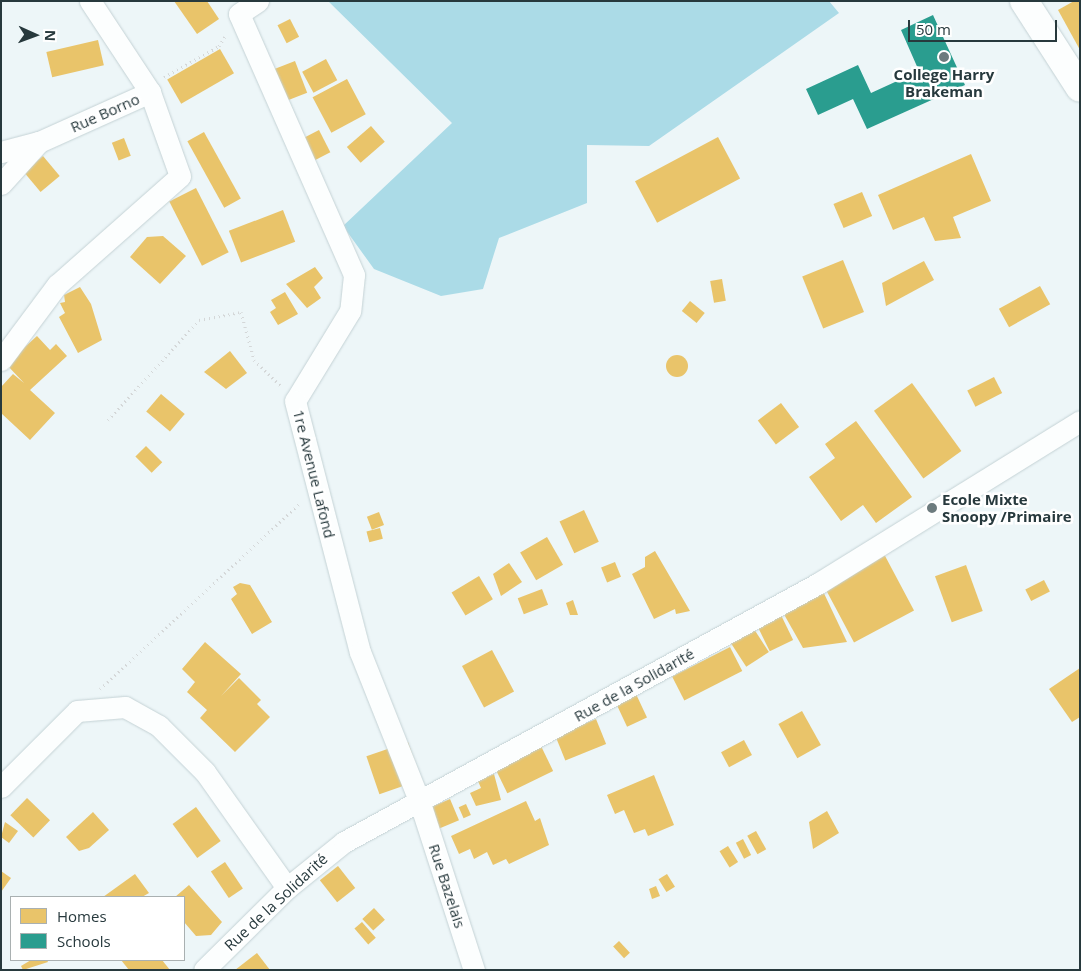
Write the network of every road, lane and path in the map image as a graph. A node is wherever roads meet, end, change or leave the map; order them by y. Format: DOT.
graph roads {
  1 [pos="90,1"];
  2 [pos="258,1"];
  3 [pos="1024,1"];
  4 [pos="239,14"];
  5 [pos="1079,83"];
  6 [pos="150,92"];
  7 [pos="40,142"];
  8 [pos="1,152"];
  9 [pos="1,184"];
  10 [pos="1,360"];
  11 [pos="296,401"];
  12 [pos="108,420"];
  13 [pos="1080,421"];
  14 [pos="317,486"];
  15 [pos="77,711"];
  16 [pos="1,787"];
  17 [pos="420,803"];
  18 [pos="287,888"];
  19 [pos="204,970"];
  20 [pos="474,970"];
  1 -- 6 [label="street, Rue Borno"];
  2 -- 4 [label="street"];
  3 -- 5 [label="street"];
  4 -- 6 [label="path"];
  4 -- 11 [label="street, 1re Avenue Lafond"];
  6 -- 7 [label="street, Rue Borno"];
  6 -- 10 [label="street"];
  7 -- 8 [label="street"];
  7 -- 9 [label="street, Rue Borno"];
  11 -- 12 [label="path"];
  11 -- 14 [label="street, 1re Avenue Lafond"];
  13 -- 17 [label="street, Rue de la Solidarité"];
  14 -- 15 [label="path"];
  14 -- 17 [label="street, 1re Avenue Lafond"];
  15 -- 16 [label="street"];
  15 -- 18 [label="street"];
  17 -- 18 [label="street, Rue de la Solidarité"];
  17 -- 20 [label="street, Rue Bazelais"];
  18 -- 19 [label="street, Rue de la Solidarité"];
}
